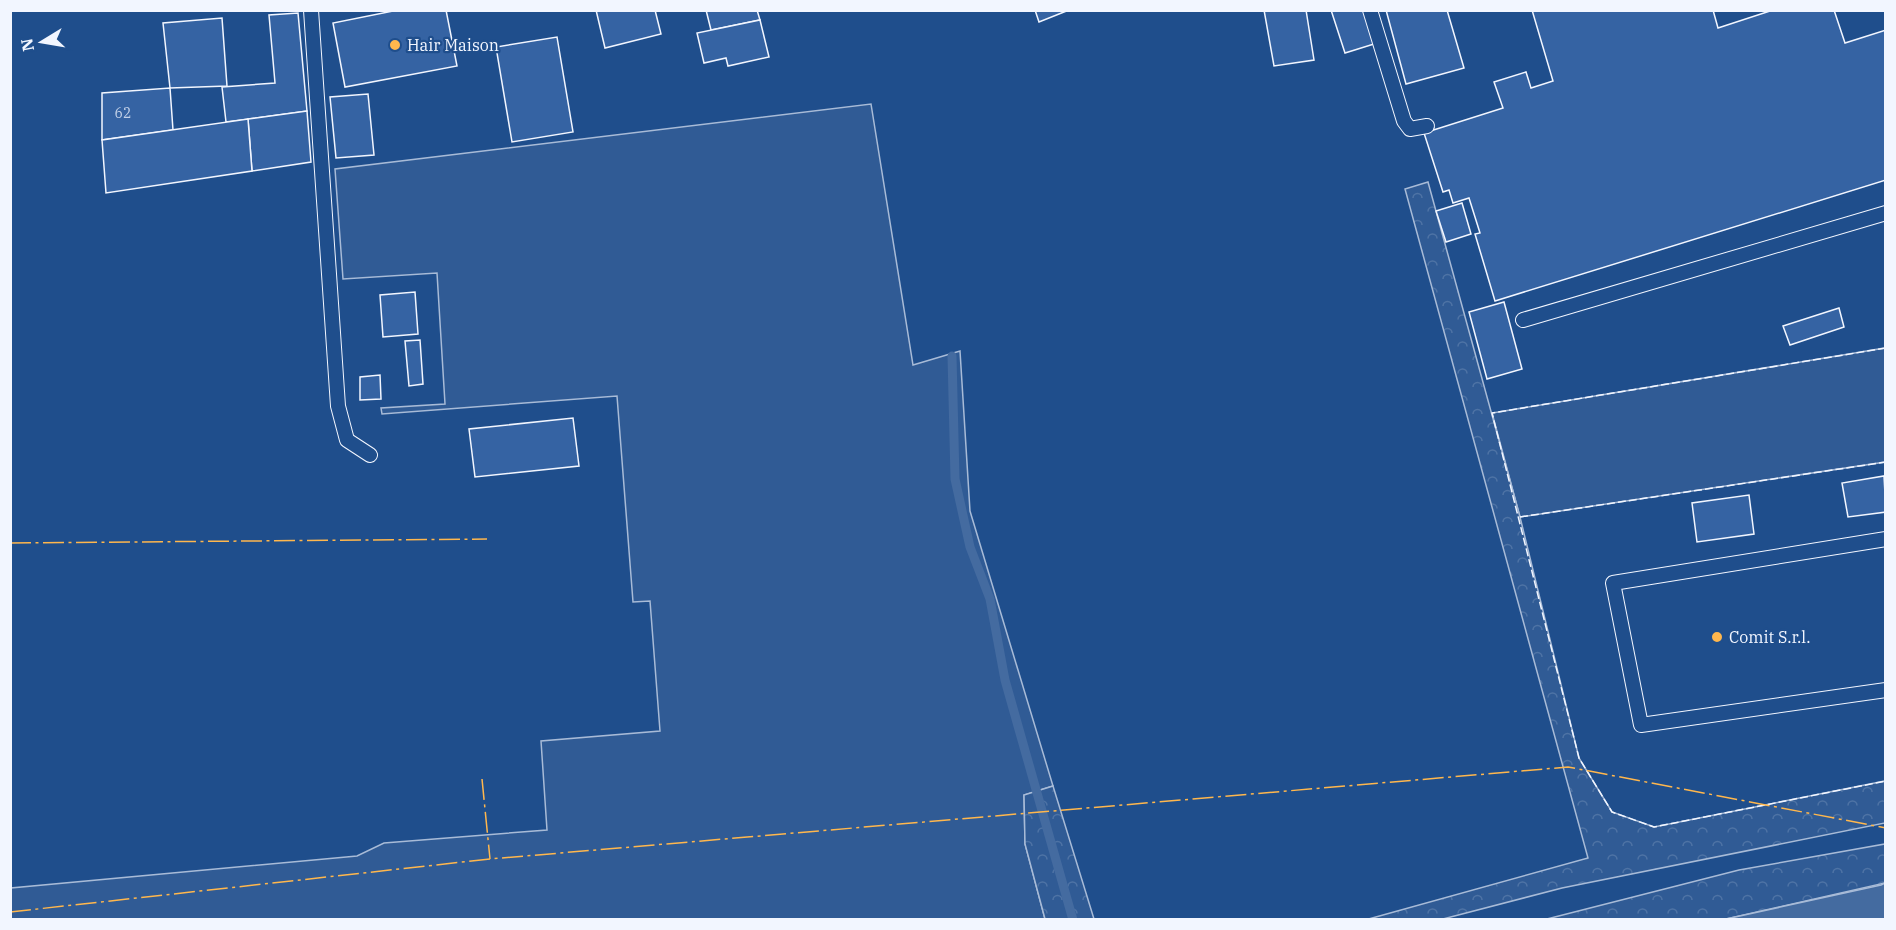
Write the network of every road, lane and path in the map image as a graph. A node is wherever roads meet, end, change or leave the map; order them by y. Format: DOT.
graph roads {
  1 [pos="311,10"];
  2 [pos="1370,10"];
  3 [pos="1427,126"];
  4 [pos="1886,213"];
  5 [pos="1523,320"];
  6 [pos="370,455"];
  7 [pos="1886,539"];
  8 [pos="1886,690"];
  1 -- 6 [label="lane"];
  2 -- 3 [label="lane"];
  4 -- 5 [label="lane"];
  7 -- 8 [label="lane"];
}
